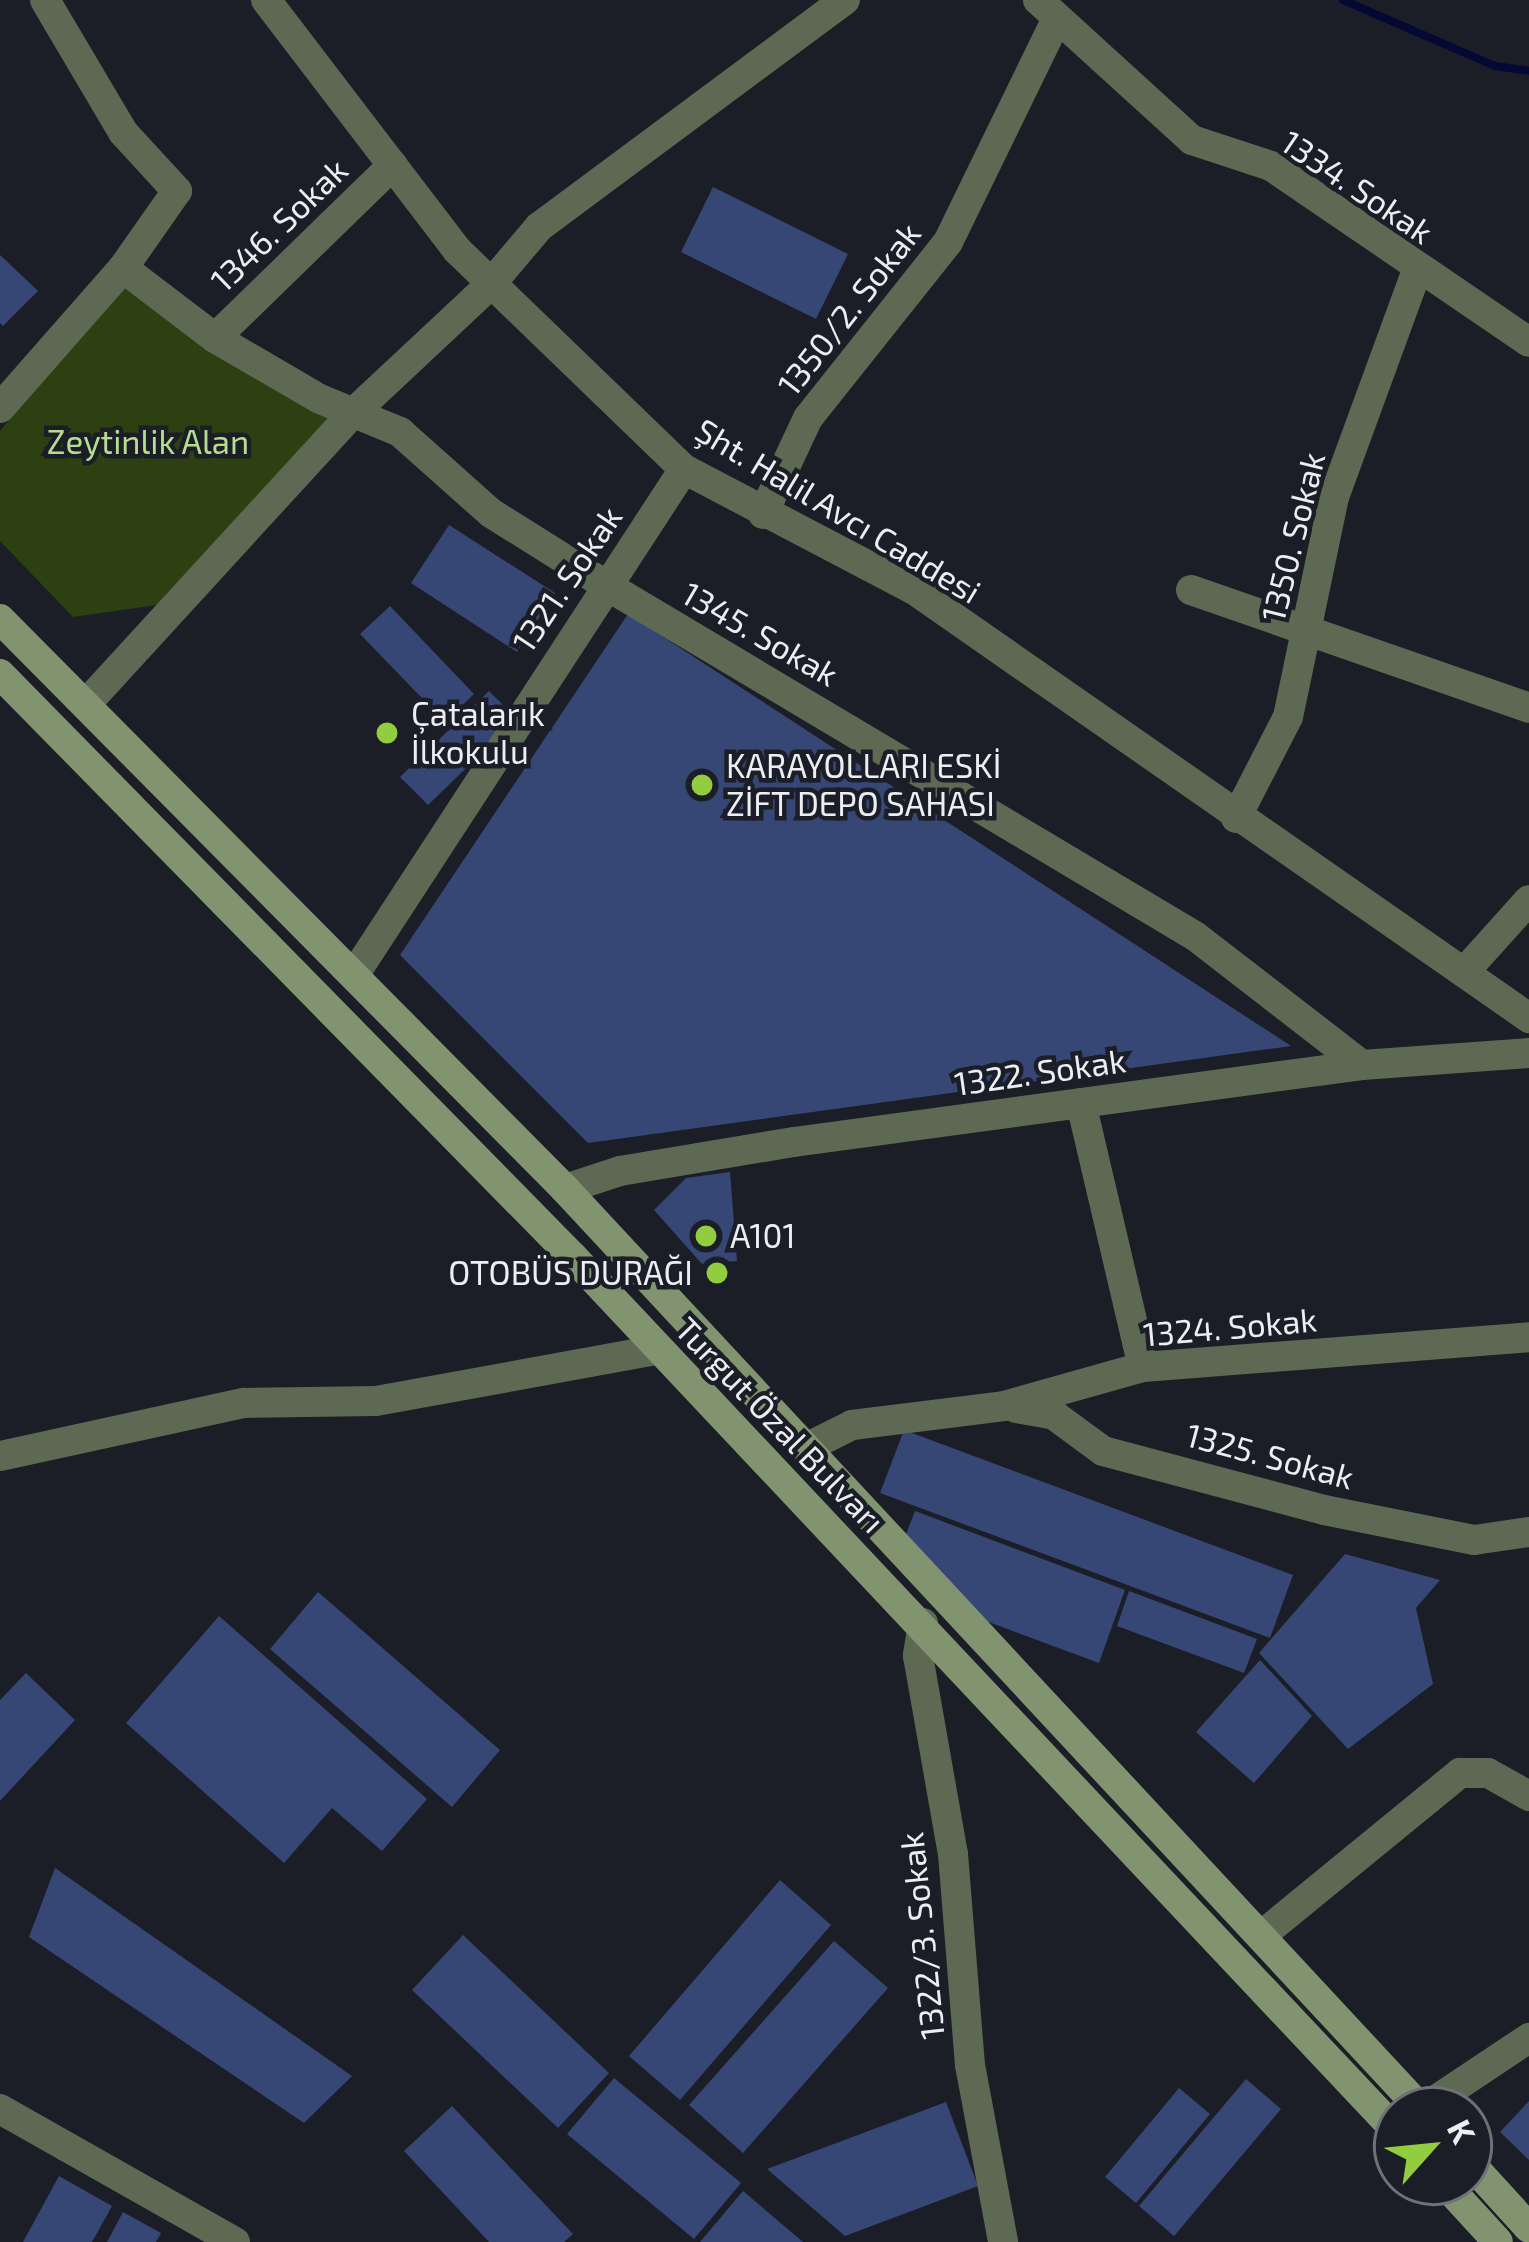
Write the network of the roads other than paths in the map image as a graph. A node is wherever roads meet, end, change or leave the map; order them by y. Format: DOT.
graph roads {
  1 [pos="45,0"];
  2 [pos="266,0"];
  3 [pos="845,0"];
  4 [pos="1047,10"];
  5 [pos="393,165"];
  6 [pos="123,268"];
  7 [pos="1417,270"];
  8 [pos="490,285"];
  9 [pos="214,338"];
  10 [pos="1529,342"];
  11 [pos="0,408"];
  12 [pos="352,414"];
  13 [pos="684,469"];
  14 [pos="763,514"];
  15 [pos="604,584"];
  16 [pos="1191,590"];
  17 [pos="0,619"];
  18 [pos="1304,631"];
  19 [pos="0,674"];
  20 [pos="86,704"];
  21 [pos="1529,708"];
  22 [pos="1236,818"];
  23 [pos="1529,900"];
  24 [pos="1466,970"];
  25 [pos="356,972"];
  26 [pos="1529,1018"];
  27 [pos="1529,1053"];
  28 [pos="1362,1065"];
  29 [pos="1081,1103"];
  30 [pos="565,1189"];
  31 [pos="1529,1337"];
  32 [pos="657,1350"];
  33 [pos="1143,1367"];
  34 [pos="1004,1406"];
  35 [pos="804,1449"];
  36 [pos="0,1456"];
  37 [pos="1529,1532"];
  38 [pos="922,1623"];
  39 [pos="1529,1796"];
  40 [pos="1262,1935"];
  41 [pos="1529,2038"];
  42 [pos="1399,2086"];
  43 [pos="1457,2086"];
  44 [pos="1373,2106"];
  45 [pos="0,2109"];
  46 [pos="1493,2188"];
  47 [pos="1465,2206"];
  48 [pos="1529,2228"];
  49 [pos="235,2242"];
  50 [pos="1003,2242"];
  51 [pos="1498,2242"];
  1 -- 6 [label="street"];
  2 -- 5 [label="street, Şht. Halil Avcı Caddesi"];
  3 -- 8 [label="street"];
  4 -- 7 [label="street, 1334. Sokak"];
  4 -- 14 [label="street, 1350/2. Sokak"];
  5 -- 8 [label="street, Şht. Halil Avcı Caddesi"];
  5 -- 9 [label="street, 1346. Sokak"];
  6 -- 9 [label="street, 1345. Sokak"];
  6 -- 11 [label="street"];
  7 -- 10 [label="street, 1334. Sokak"];
  7 -- 18 [label="street, 1350. Sokak"];
  8 -- 12 [label="street"];
  8 -- 13 [label="street, Şht. Halil Avcı Caddesi"];
  9 -- 12 [label="street, 1345. Sokak"];
  12 -- 15 [label="street, 1345. Sokak"];
  12 -- 20 [label="street"];
  13 -- 14 [label="street, Şht. Halil Avcı Caddesi"];
  13 -- 15 [label="street, 1321. Sokak"];
  14 -- 22 [label="street, Şht. Halil Avcı Caddesi"];
  15 -- 25 [label="street, 1321. Sokak"];
  15 -- 28 [label="street, 1345. Sokak"];
  16 -- 18 [label="street"];
  17 -- 20 [label="main road"];
  18 -- 21 [label="street"];
  18 -- 22 [label="street, 1350. Sokak"];
  19 -- 32 [label="main road, Turgut Özal Bulvarı"];
  20 -- 25 [label="main road"];
  22 -- 24 [label="street, Şht. Halil Avcı Caddesi"];
  23 -- 24 [label="street"];
  24 -- 26 [label="street, Şht. Halil Avcı Caddesi"];
  25 -- 30 [label="main road"];
  27 -- 28 [label="street, 1322. Sokak"];
  28 -- 29 [label="street, 1322. Sokak"];
  29 -- 30 [label="street, 1322. Sokak"];
  29 -- 33 [label="street"];
  30 -- 35 [label="main road"];
  31 -- 33 [label="street, 1324. Sokak"];
  32 -- 36 [label="street"];
  32 -- 38 [label="main road, Turgut Özal Bulvarı"];
  33 -- 34 [label="street, 1324. Sokak"];
  34 -- 35 [label="street, 1324. Sokak"];
  34 -- 37 [label="street, 1325. Sokak"];
  35 -- 40 [label="main road"];
  38 -- 44 [label="main road, Turgut Özal Bulvarı"];
  38 -- 50 [label="street, 1322/3. Sokak"];
  39 -- 40 [label="street"];
  40 -- 42 [label="main road"];
  41 -- 43 [label="street"];
  45 -- 49 [label="street"];
  46 -- 48 [label="main road"];
  47 -- 51 [label="main road"];
}
